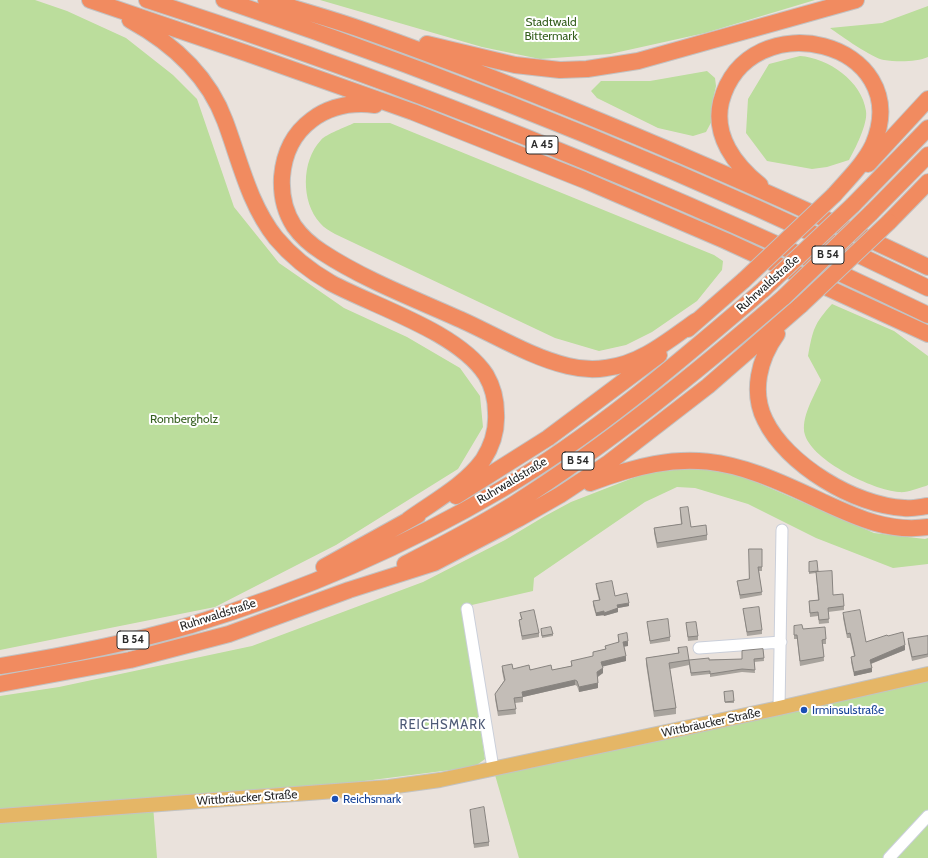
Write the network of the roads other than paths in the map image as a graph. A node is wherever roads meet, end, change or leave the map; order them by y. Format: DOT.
graph roads {
  1 [pos="89,0"];
  2 [pos="146,0"];
  3 [pos="224,0"];
  4 [pos="266,0"];
  5 [pos="856,0"];
  6 [pos="364,30"];
  7 [pos="928,99"];
  8 [pos="413,112"];
  9 [pos="928,128"];
  10 [pos="928,155"];
  11 [pos="928,182"];
  12 [pos="834,195"];
  13 [pos="787,202"];
  14 [pos="928,267"];
  15 [pos="928,288"];
  16 [pos="801,305"];
  17 [pos="928,315"];
  18 [pos="894,318"];
  19 [pos="696,321"];
  20 [pos="928,334"];
  21 [pos="928,339"];
  22 [pos="560,495"];
  23 [pos="928,506"];
  24 [pos="408,520"];
  25 [pos="928,527"];
  26 [pos="782,530"];
  27 [pos="350,590"];
  28 [pos="262,600"];
  29 [pos="467,609"];
  30 [pos="781,642"];
  31 [pos="700,648"];
  32 [pos="0,666"];
  33 [pos="928,674"];
  34 [pos="0,684"];
  35 [pos="779,708"];
  36 [pos="493,768"];
  37 [pos="0,816"];
  38 [pos="928,816"];
  39 [pos="889,858"];
  1 -- 8 [label="highway"];
  1 -- 24 [label="highway"];
  2 -- 17 [label="highway, A 45"];
  3 -- 15 [label="highway, A 45"];
  4 -- 6 [label="highway"];
  5 -- 6 [label="highway"];
  6 -- 13 [label="highway"];
  7 -- 12 [label="highway"];
  8 -- 18 [label="highway"];
  8 -- 19 [label="highway"];
  9 -- 28 [label="highway, Ruhrwaldstraße / B 54, bridge"];
  10 -- 27 [label="highway, B 54, bridge"];
  11 -- 16 [label="highway, bridge"];
  12 -- 13 [label="highway"];
  12 -- 19 [label="highway, bridge"];
  13 -- 14 [label="highway"];
  16 -- 22 [label="highway"];
  16 -- 23 [label="highway"];
  18 -- 20 [label="highway"];
  18 -- 21 [label="highway"];
  19 -- 24 [label="highway"];
  22 -- 25 [label="highway"];
  22 -- 27 [label="highway"];
  24 -- 28 [label="highway"];
  26 -- 30 [label="street"];
  27 -- 34 [label="highway, Ruhrwaldstraße / B 54"];
  28 -- 32 [label="highway, Ruhrwaldstraße / B 54"];
  29 -- 36 [label="street"];
  30 -- 31 [label="street"];
  30 -- 35 [label="street"];
  33 -- 35 [label="main road, Wittbräucker Straße"];
  35 -- 36 [label="main road, Wittbräucker Straße"];
  36 -- 37 [label="main road, Wittbräucker Straße"];
  38 -- 39 [label="street"];
}
